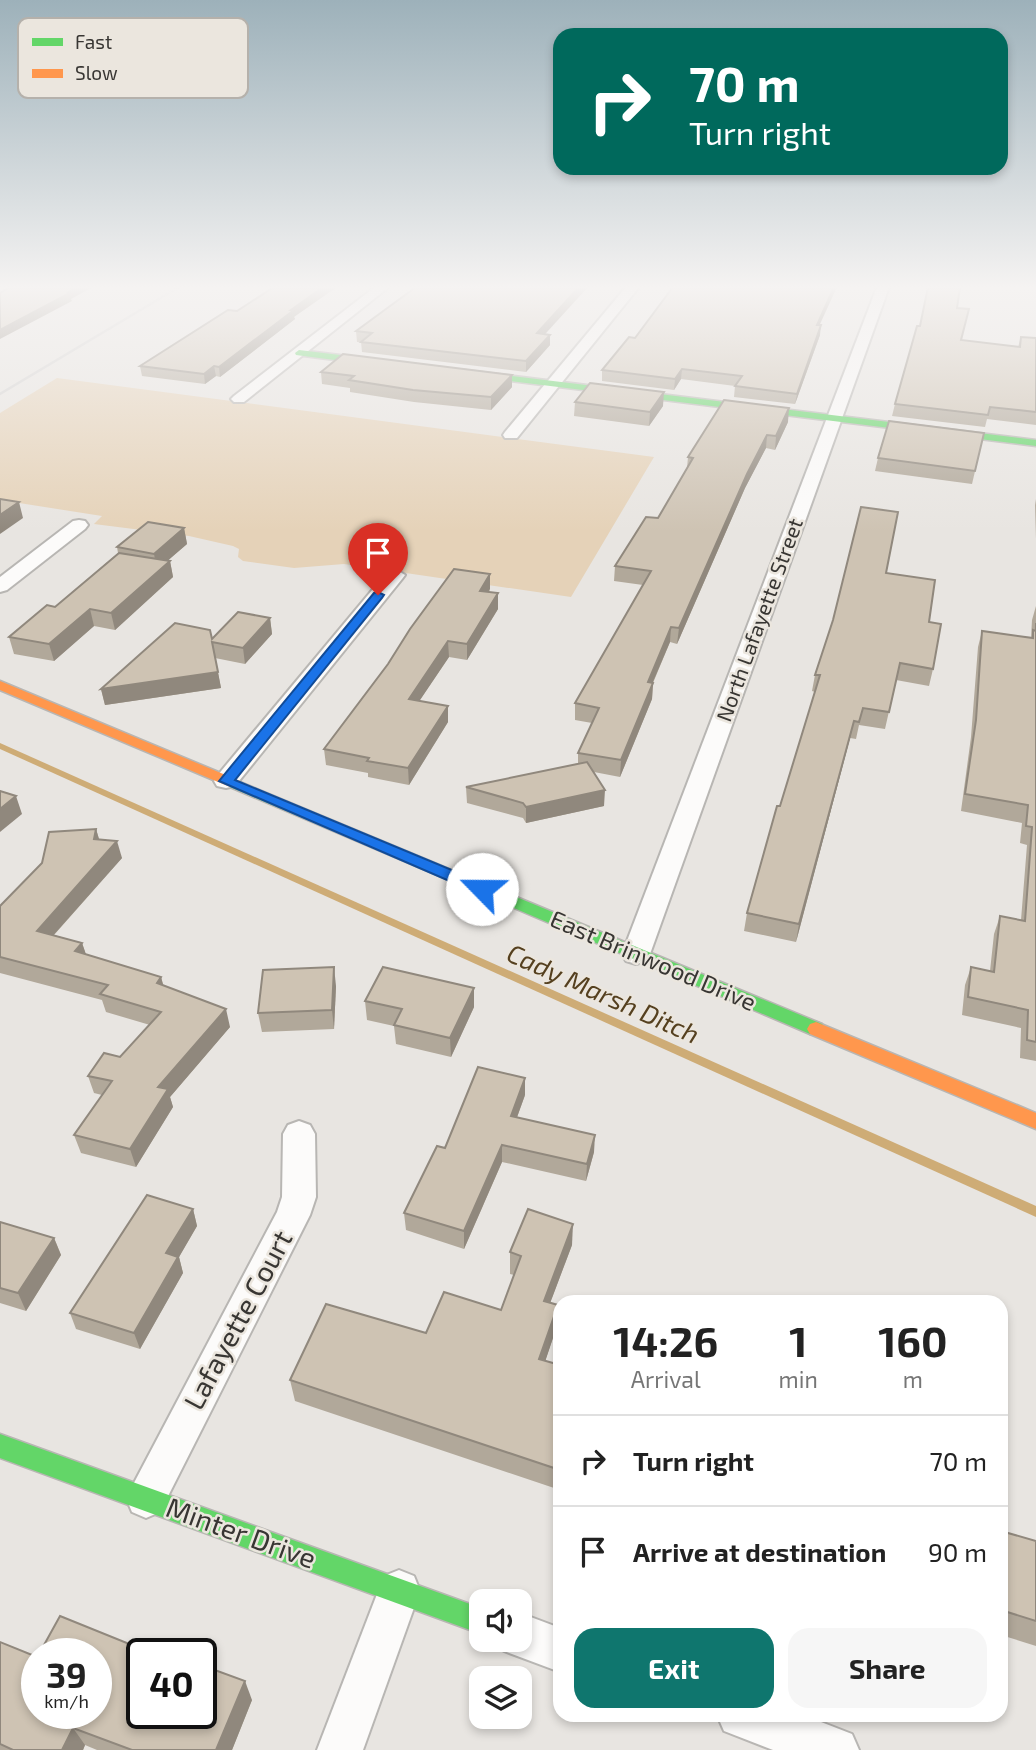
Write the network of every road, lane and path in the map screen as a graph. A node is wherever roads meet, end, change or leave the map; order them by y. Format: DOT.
graph roads {
  1 [pos="279,369"];
  2 [pos="567,369"];
  3 [pos="853,369"];
  4 [pos="446,371"];
  5 [pos="554,384"];
  6 [pos="239,399"];
  7 [pos="835,418"];
  8 [pos="511,435"];
  9 [pos="1036,443"];
  10 [pos="79,525"];
  11 [pos="395,575"];
  12 [pos="0,586"];
  13 [pos="0,685"];
  14 [pos="226,781"];
  15 [pos="636,954"];
  16 [pos="1036,1121"];
  17 [pos="299,1134"];
  18 [pos="0,1446"];
  19 [pos="146,1498"];
  20 [pos="399,1591"];
  21 [pos="469,1617"];
  22 [pos="532,1640"];
  23 [pos="553,1647"];
  24 [pos="759,1722"];
  25 [pos="340,1750"];
  26 [pos="836,1750"];
  1 -- 6 [label="street"];
  2 -- 5 [label="street"];
  3 -- 7 [label="street, North Lafayette Street"];
  4 -- 5 [label="street"];
  5 -- 7 [label="street"];
  5 -- 8 [label="street"];
  7 -- 9 [label="street"];
  7 -- 15 [label="street, North Lafayette Street"];
  10 -- 12 [label="street"];
  11 -- 14 [label="street"];
  13 -- 14 [label="street, East Brinwood Drive"];
  14 -- 15 [label="street, East Brinwood Drive"];
  15 -- 16 [label="street, East Brinwood Drive"];
  17 -- 19 [label="street, Lafayette Court"];
  18 -- 19 [label="street, Minter Drive"];
  19 -- 20 [label="street, Minter Drive"];
  20 -- 21 [label="street, Minter Drive"];
  20 -- 25 [label="street"];
  22 -- 23 [label="street"];
  24 -- 26 [label="street"];
}
